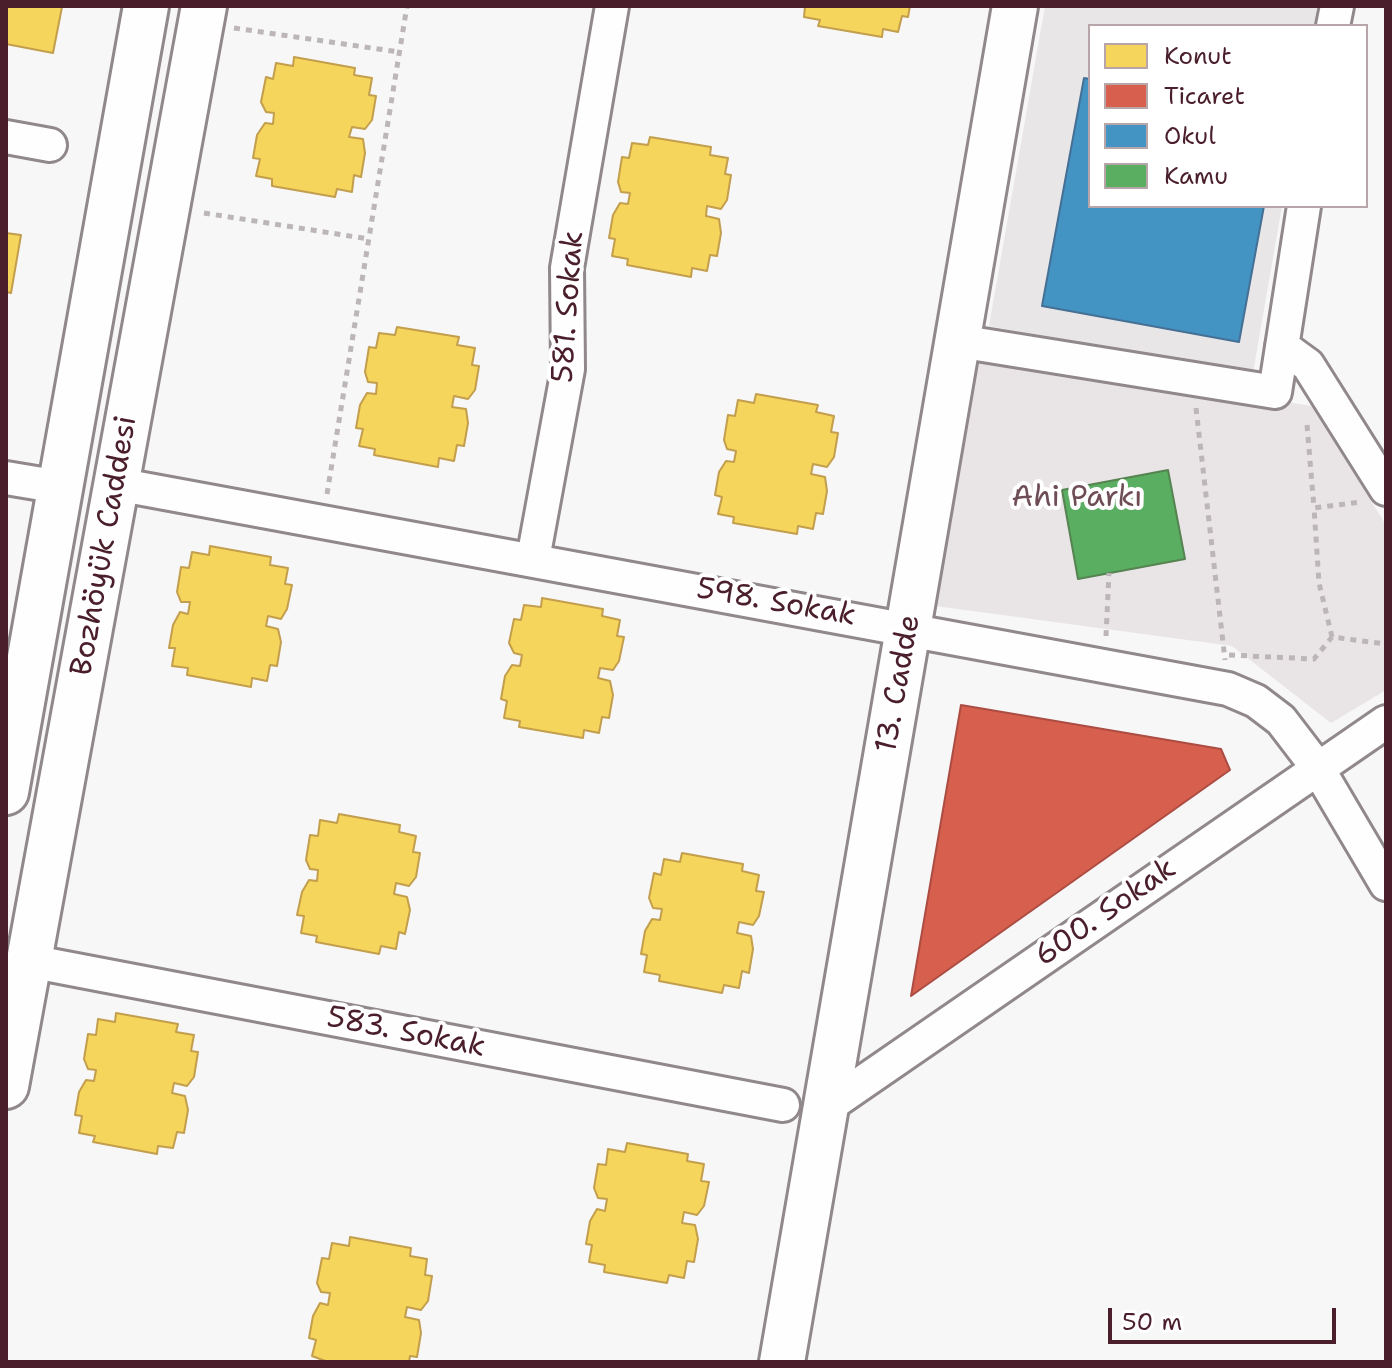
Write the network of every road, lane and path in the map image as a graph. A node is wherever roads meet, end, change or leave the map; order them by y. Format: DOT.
graph roads {
  1 [pos="146,6"];
  2 [pos="407,6"];
  3 [pos="612,6"];
  4 [pos="1015,6"];
  5 [pos="202,14"];
  6 [pos="399,52"];
  7 [pos="6,137"];
  8 [pos="50,145"];
  9 [pos="167,207"];
  10 [pos="1304,208"];
  11 [pos="369,239"];
  12 [pos="958,341"];
  13 [pos="1282,346"];
  14 [pos="1193,379"];
  15 [pos="1306,417"];
  16 [pos="6,478"];
  17 [pos="116,484"];
  18 [pos="60,487"];
  19 [pos="1379,495"];
  20 [pos="1314,508"];
  21 [pos="322,521"];
  22 [pos="533,559"];
  23 [pos="1109,573"];
  24 [pos="908,628"];
  25 [pos="1332,637"];
  26 [pos="1386,644"];
  27 [pos="1224,655"];
  28 [pos="1105,665"];
  29 [pos="1228,689"];
  30 [pos="1386,722"];
  31 [pos="1317,767"];
  32 [pos="6,792"];
  33 [pos="1386,884"];
  34 [pos="29,961"];
  35 [pos="6,1086"];
  36 [pos="783,1105"];
  37 [pos="827,1107"];
  38 [pos="782,1362"];
  1 -- 18 [label="main road, Bozhöyük Caddesi"];
  2 -- 6 [label="path"];
  3 -- 22 [label="street, 581. Sokak"];
  4 -- 12 [label="main road, 13. Cadde"];
  5 -- 6 [label="path"];
  5 -- 9 [label="main road, Bozhöyük Caddesi"];
  6 -- 11 [label="path"];
  7 -- 8 [label="street"];
  9 -- 11 [label="path"];
  9 -- 17 [label="main road, Bozhöyük Caddesi"];
  10 -- 13 [label="street"];
  11 -- 21 [label="path"];
  12 -- 14 [label="street"];
  12 -- 24 [label="main road, 13. Cadde"];
  13 -- 14 [label="street"];
  13 -- 19 [label="street"];
  14 -- 27 [label="path"];
  15 -- 20 [label="path"];
  16 -- 18 [label="street"];
  17 -- 21 [label="street, 598. Sokak"];
  17 -- 34 [label="main road, Bozhöyük Caddesi"];
  18 -- 32 [label="main road, Bozhöyük Caddesi"];
  19 -- 20 [label="path"];
  20 -- 25 [label="path"];
  21 -- 22 [label="street, 598. Sokak"];
  22 -- 24 [label="street, 598. Sokak"];
  23 -- 28 [label="path"];
  24 -- 28 [label="street, 598. Sokak"];
  24 -- 37 [label="main road, 13. Cadde"];
  25 -- 26 [label="path"];
  25 -- 27 [label="path"];
  27 -- 29 [label="path"];
  28 -- 29 [label="street, 598. Sokak"];
  29 -- 31 [label="street, 598. Sokak"];
  30 -- 31 [label="street, 600. Sokak"];
  31 -- 33 [label="street, 598. Sokak"];
  31 -- 37 [label="street, 600. Sokak"];
  34 -- 35 [label="main road, Bozhöyük Caddesi"];
  34 -- 36 [label="street, 583. Sokak"];
  37 -- 38 [label="main road, 13. Cadde"];
}
